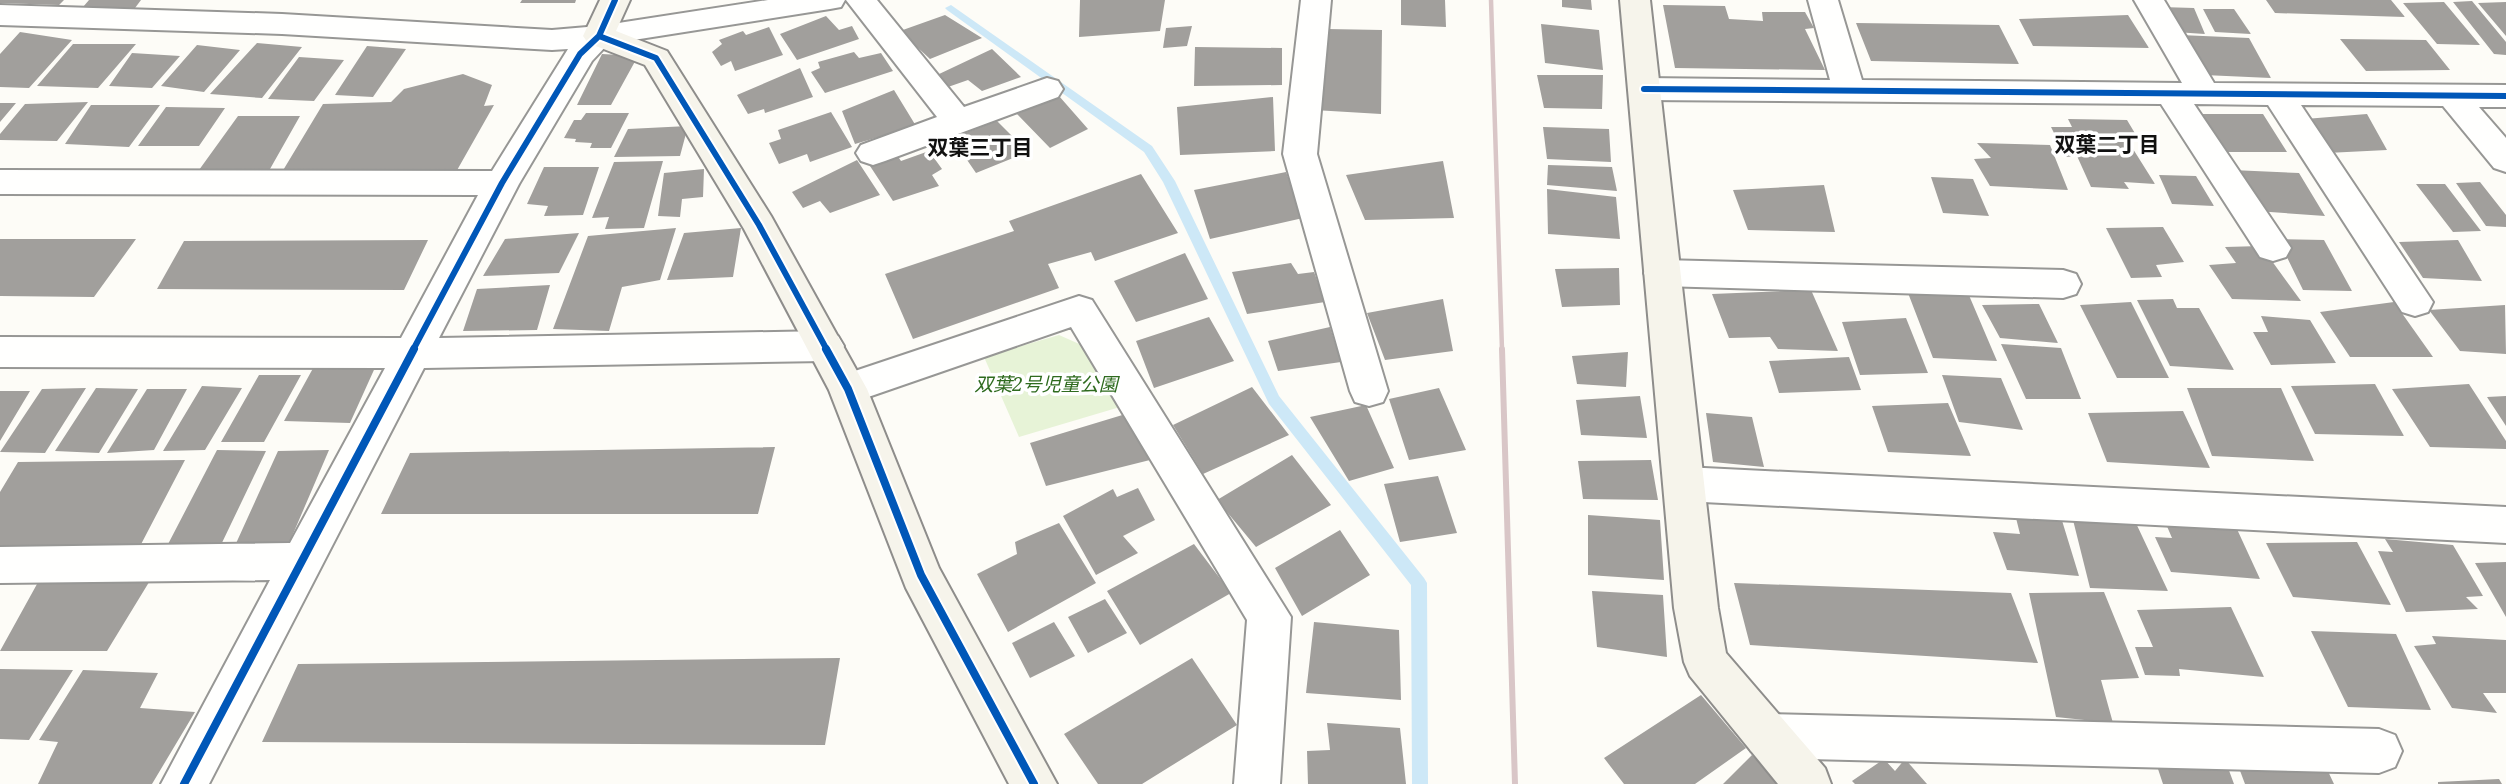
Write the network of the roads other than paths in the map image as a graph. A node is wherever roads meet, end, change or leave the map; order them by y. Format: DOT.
graph roads {
  1 [pos="615,0"];
  2 [pos="830,0"];
  3 [pos="861,0"];
  4 [pos="1316,0"];
  5 [pos="1635,0"];
  6 [pos="1823,0"];
  7 [pos="2149,0"];
  8 [pos="73,8"];
  9 [pos="289,12"];
  10 [pos="0,15"];
  11 [pos="599,36"];
  12 [pos="1047,89"];
  13 [pos="1644,89"];
  14 [pos="1849,90"];
  15 [pos="2170,93"];
  16 [pos="2204,94"];
  17 [pos="2277,94"];
  18 [pos="2452,96"];
  19 [pos="2506,96"];
  20 [pos="958,122"];
  21 [pos="873,153"];
  22 [pos="2506,160"];
  23 [pos="0,182"];
  24 [pos="502,183"];
  25 [pos="2273,248"];
  26 [pos="1662,273"];
  27 [pos="2063,284"];
  28 [pos="2414,302"];
  29 [pos="825,346"];
  30 [pos="0,352"];
  31 [pos="414,353"];
  32 [pos="848,389"];
  33 [pos="1369,390"];
  34 [pos="1684,484"];
  35 [pos="2506,525"];
  36 [pos="302,561"];
  37 [pos="0,565"];
  38 [pos="1767,736"];
  39 [pos="2379,751"];
  40 [pos="184,784"];
  41 [pos="1034,784"];
  42 [pos="1257,784"];
  43 [pos="1808,784"];
  1 -- 11 [label="street"];
  2 -- 11 [label="street"];
  3 -- 20 [label="street"];
  4 -- 33 [label="street"];
  5 -- 13 [label="street"];
  6 -- 14 [label="street"];
  7 -- 16 [label="street"];
  8 -- 9 [label="street"];
  8 -- 10 [label="street"];
  9 -- 11 [label="street"];
  11 -- 24 [label="street"];
  11 -- 29 [label="street"];
  12 -- 20 [label="street"];
  13 -- 14 [label="street"];
  13 -- 26 [label="street"];
  14 -- 15 [label="street"];
  15 -- 16 [label="street"];
  15 -- 25 [label="street"];
  16 -- 17 [label="street"];
  17 -- 18 [label="street"];
  17 -- 28 [label="street"];
  18 -- 19 [label="street"];
  18 -- 22 [label="street"];
  20 -- 21 [label="street"];
  23 -- 24 [label="street"];
  24 -- 31 [label="street"];
  26 -- 27 [label="street"];
  26 -- 34 [label="street"];
  29 -- 31 [label="street"];
  29 -- 32 [label="street"];
  30 -- 31 [label="street"];
  31 -- 36 [label="street"];
  32 -- 41 [label="street"];
  32 -- 42 [label="street"];
  34 -- 35 [label="street"];
  34 -- 38 [label="street"];
  36 -- 37 [label="street"];
  36 -- 40 [label="street"];
  38 -- 39 [label="street"];
  38 -- 43 [label="street"];
}
